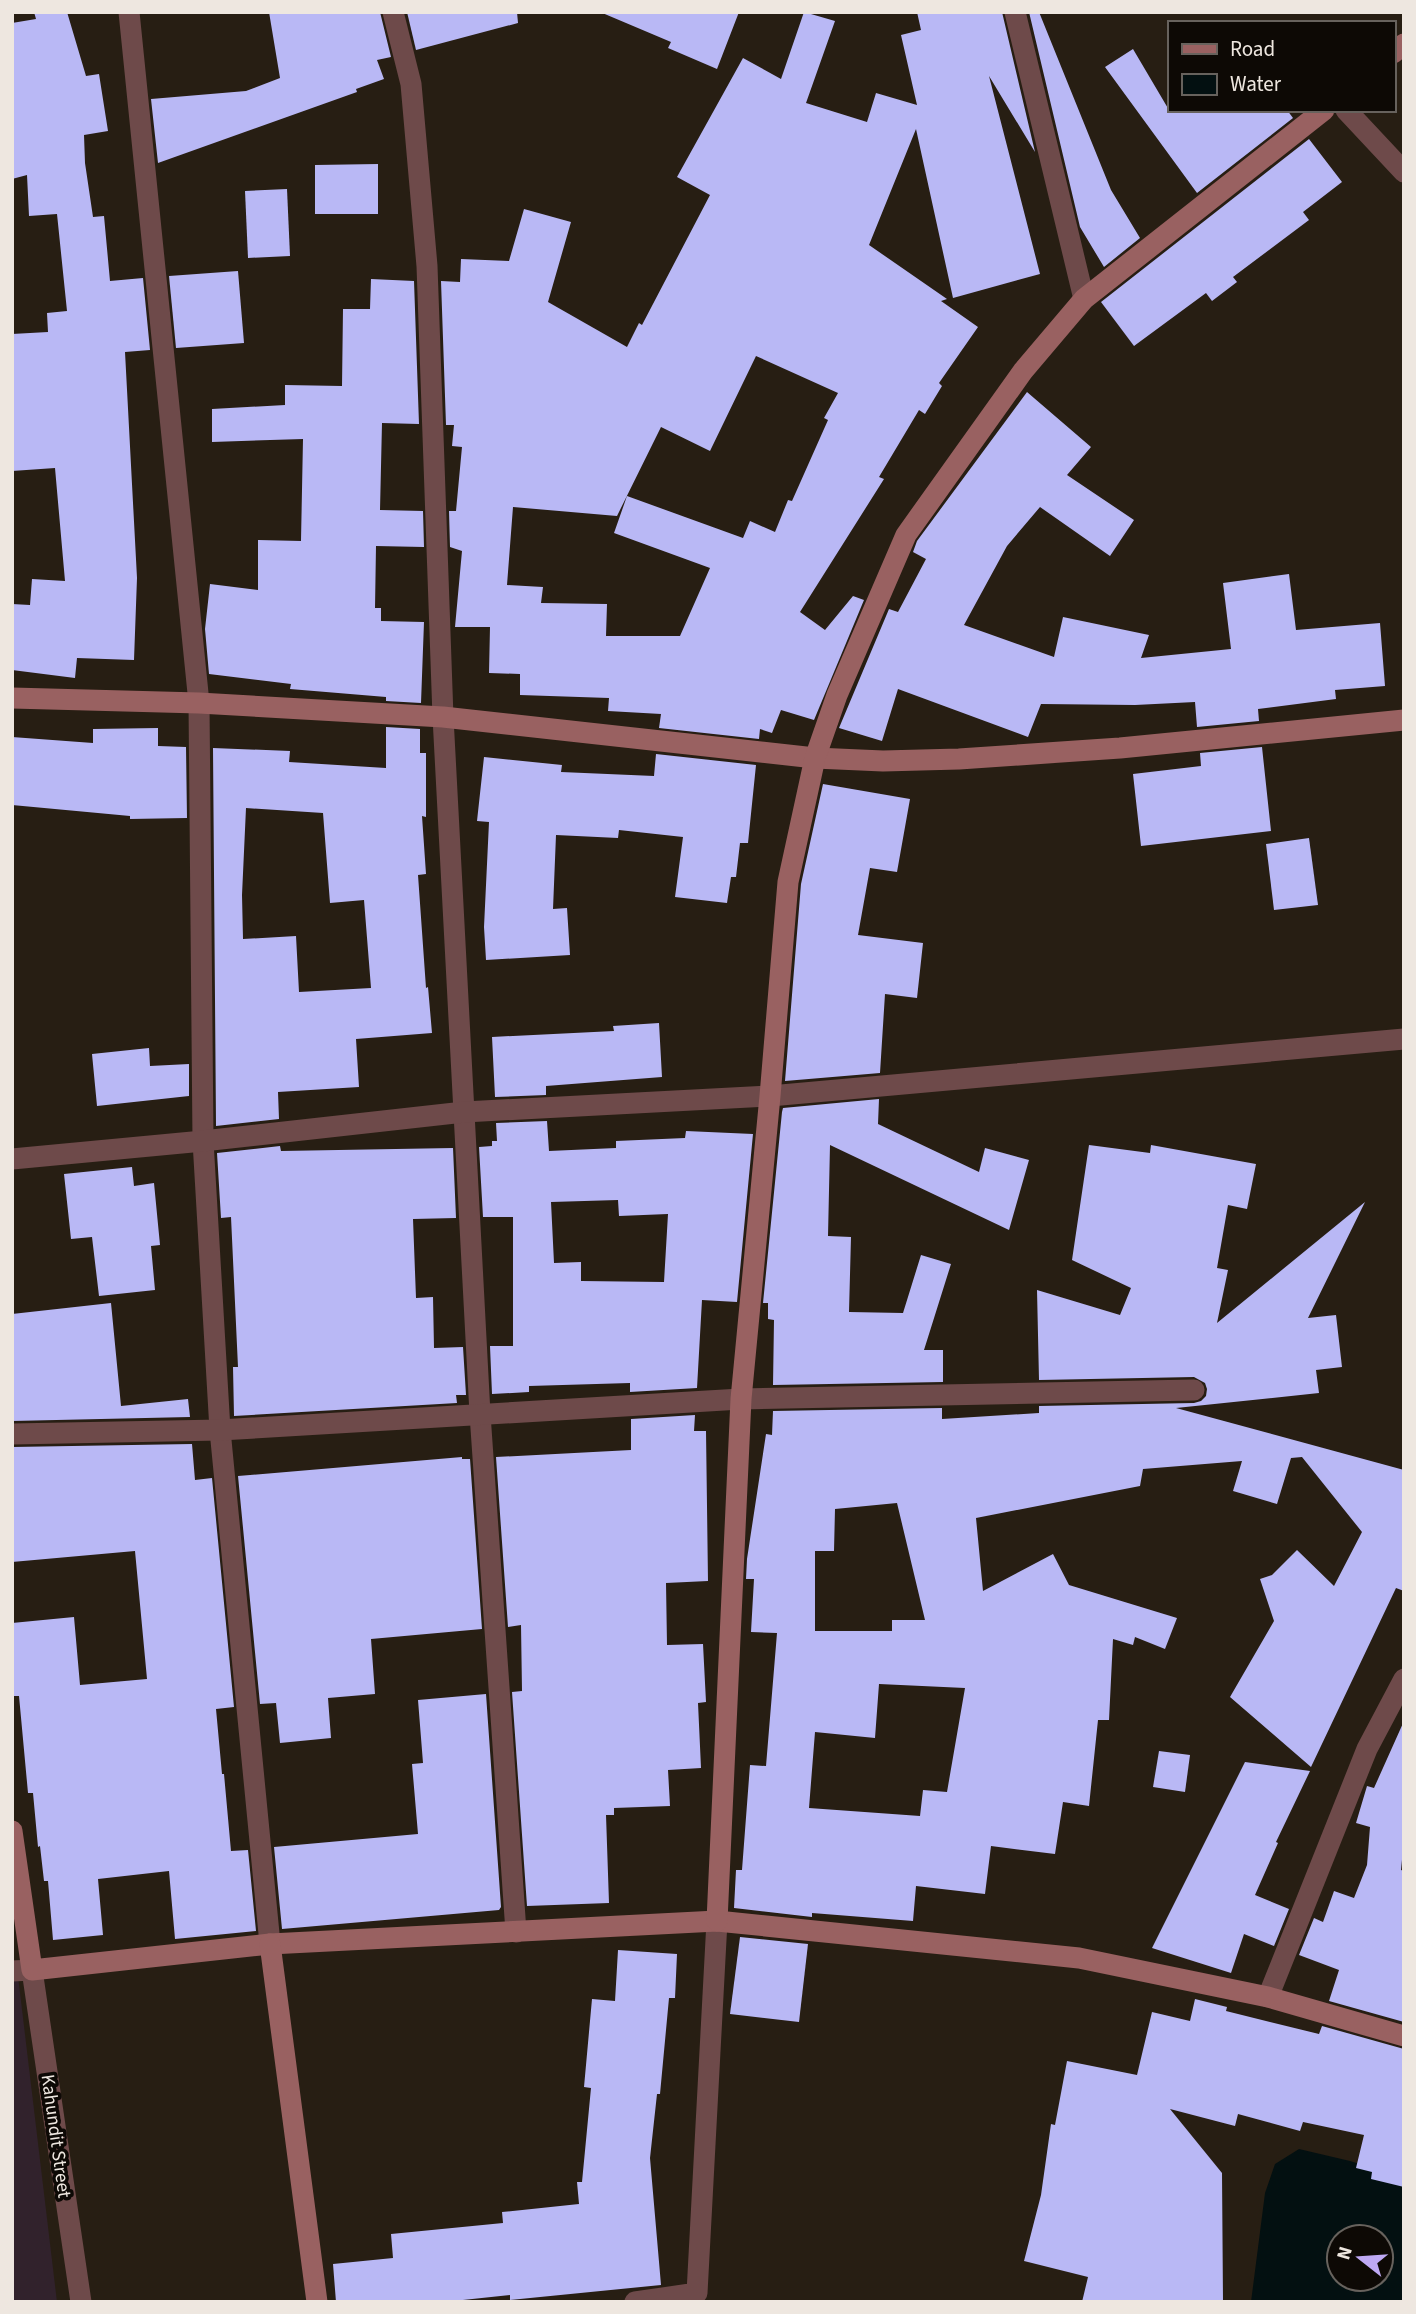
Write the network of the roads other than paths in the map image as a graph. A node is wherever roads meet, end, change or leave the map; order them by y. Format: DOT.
graph roads {
  1 [pos="129,12"];
  2 [pos="393,12"];
  3 [pos="1015,12"];
  4 [pos="1321,112"];
  5 [pos="1348,112"];
  6 [pos="1404,172"];
  7 [pos="1084,299"];
  8 [pos="12,698"];
  9 [pos="199,703"];
  10 [pos="443,718"];
  11 [pos="1404,720"];
  12 [pos="815,758"];
  13 [pos="1404,1039"];
  14 [pos="770,1096"];
  15 [pos="464,1112"];
  16 [pos="203,1141"];
  17 [pos="12,1159"];
  18 [pos="1194,1390"];
  19 [pos="741,1399"];
  20 [pos="480,1415"];
  21 [pos="220,1430"];
  22 [pos="12,1434"];
  23 [pos="1404,1679"];
  24 [pos="12,1831"];
  25 [pos="717,1921"];
  26 [pos="516,1932"];
  27 [pos="270,1944"];
  28 [pos="22,1971"];
  29 [pos="1268,1997"];
  30 [pos="1404,2036"];
  31 [pos="81,2302"];
  32 [pos="317,2302"];
  33 [pos="635,2302"];
  1 -- 9 [label="street"];
  2 -- 10 [label="street"];
  3 -- 7 [label="street"];
  4 -- 7 [label="street"];
  5 -- 6 [label="street"];
  7 -- 12 [label="street"];
  8 -- 9 [label="street"];
  9 -- 10 [label="street"];
  9 -- 16 [label="street"];
  10 -- 12 [label="street"];
  10 -- 15 [label="street"];
  11 -- 12 [label="street"];
  12 -- 14 [label="street"];
  13 -- 14 [label="street"];
  14 -- 15 [label="street"];
  14 -- 19 [label="street"];
  15 -- 16 [label="street"];
  15 -- 20 [label="street"];
  16 -- 17 [label="street"];
  16 -- 21 [label="street"];
  18 -- 19 [label="street"];
  19 -- 20 [label="street"];
  19 -- 25 [label="street"];
  20 -- 21 [label="street"];
  20 -- 26 [label="street"];
  21 -- 22 [label="street"];
  21 -- 27 [label="street"];
  23 -- 29 [label="street"];
  24 -- 28 [label="street"];
  25 -- 26 [label="street"];
  25 -- 29 [label="street"];
  25 -- 33 [label="street"];
  26 -- 27 [label="street"];
  27 -- 28 [label="street"];
  27 -- 32 [label="street"];
  28 -- 31 [label="street, Kahundit Street"];
  29 -- 30 [label="street"];
}
